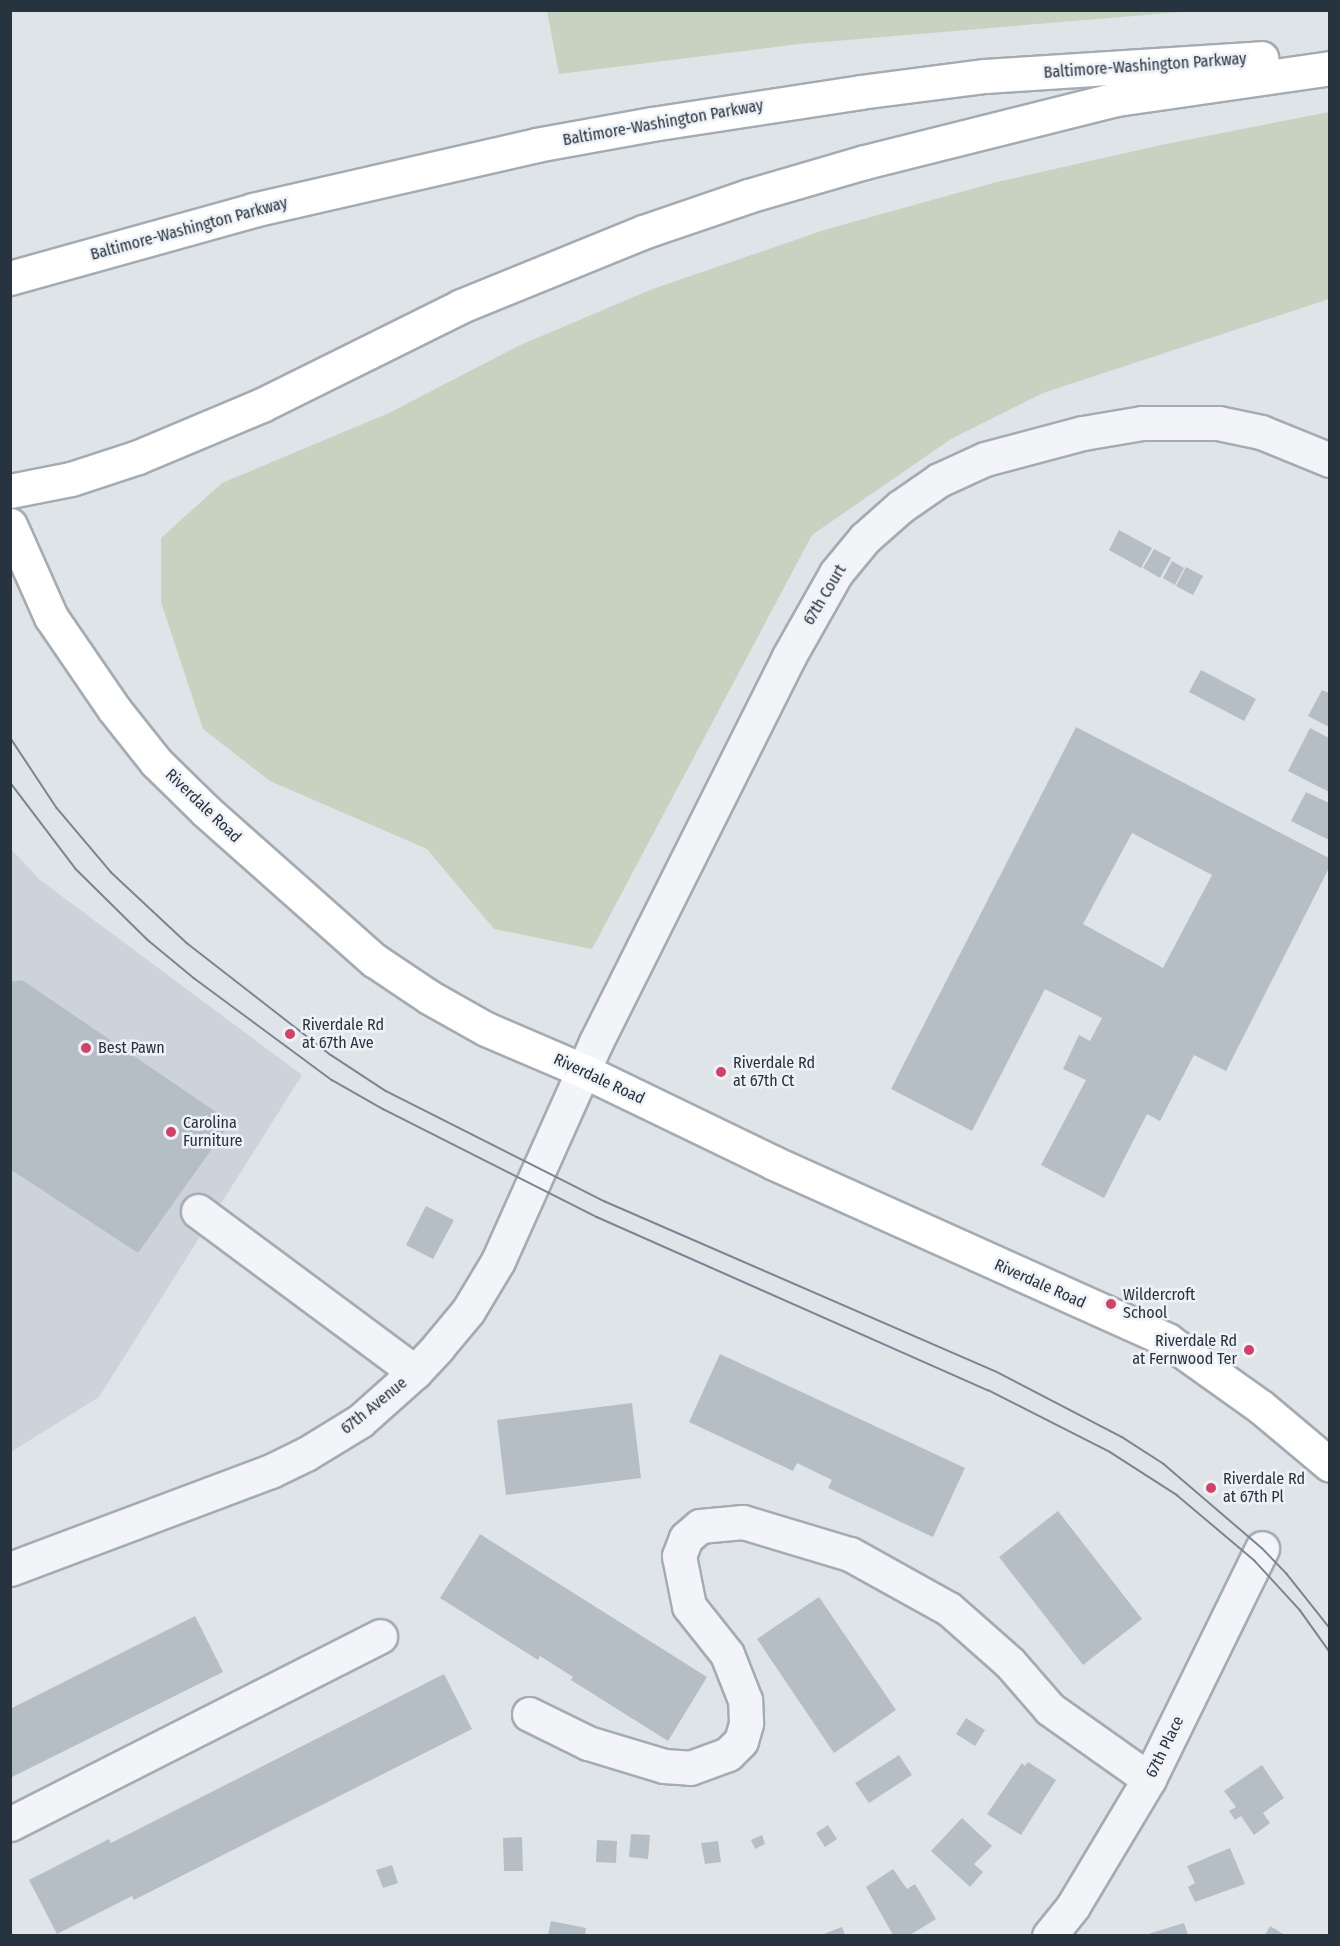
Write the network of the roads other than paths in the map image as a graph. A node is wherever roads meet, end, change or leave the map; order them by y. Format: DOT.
graph roads {
  1 [pos="1329,54"];
  2 [pos="1329,68"];
  3 [pos="10,278"];
  4 [pos="1329,460"];
  5 [pos="10,491"];
  6 [pos="10,525"];
  7 [pos="584,1071"];
  8 [pos="198,1211"];
  9 [pos="415,1372"];
  10 [pos="1329,1466"];
  11 [pos="1262,1548"];
  12 [pos="10,1569"];
  13 [pos="380,1636"];
  14 [pos="529,1714"];
  15 [pos="1149,1779"];
  16 [pos="10,1824"];
  17 [pos="1049,1935"];
  1 -- 3 [label="main road, Baltimore-Washington Parkway"];
  2 -- 5 [label="main road"];
  4 -- 7 [label="street, 67th Court"];
  6 -- 7 [label="main road, Riverdale Road"];
  7 -- 9 [label="street, 67th Avenue"];
  7 -- 10 [label="main road, Riverdale Road"];
  8 -- 9 [label="street"];
  9 -- 12 [label="street, 67th Avenue"];
  11 -- 15 [label="street, 67th Place"];
  13 -- 16 [label="street"];
  14 -- 15 [label="street"];
  15 -- 17 [label="street, 67th Place"];
}
